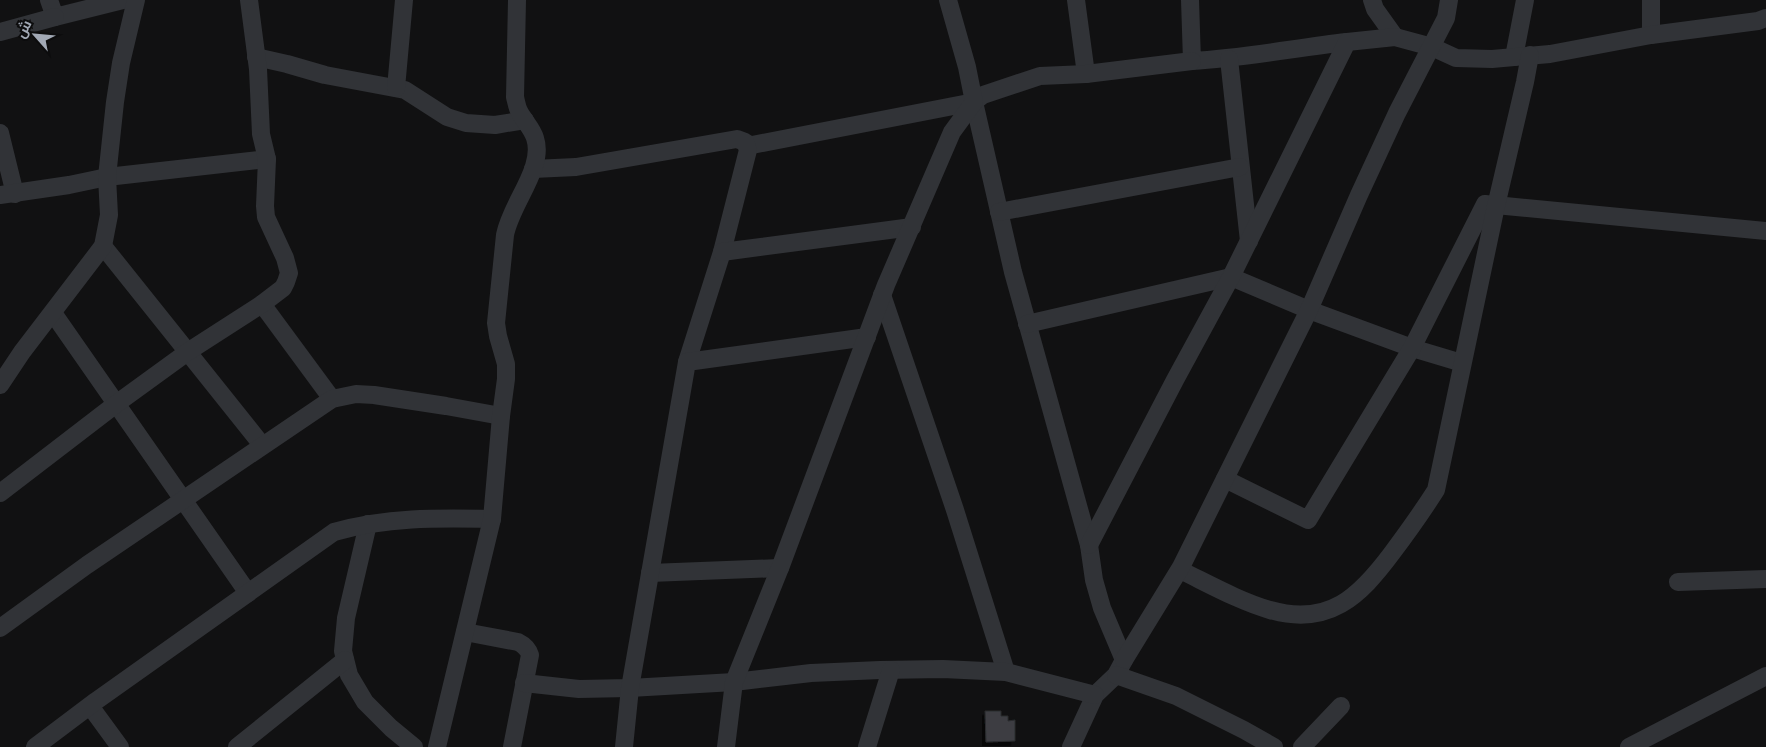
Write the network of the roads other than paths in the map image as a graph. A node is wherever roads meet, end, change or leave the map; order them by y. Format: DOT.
graph roads {
  1 [pos="49,0"];
  2 [pos="123,0"];
  3 [pos="136,0"];
  4 [pos="248,0"];
  5 [pos="404,0"];
  6 [pos="517,0"];
  7 [pos="948,0"];
  8 [pos="1076,0"];
  9 [pos="1190,0"];
  10 [pos="1449,0"];
  11 [pos="1524,0"];
  12 [pos="1652,0"];
  13 [pos="1369,3"];
  14 [pos="54,17"];
  15 [pos="1766,18"];
  16 [pos="0,32"];
  17 [pos="1651,35"];
  18 [pos="1395,37"];
  19 [pos="1346,42"];
  20 [pos="1432,47"];
  21 [pos="1522,56"];
  22 [pos="256,57"];
  23 [pos="1229,59"];
  24 [pos="1192,61"];
  25 [pos="1086,74"];
  26 [pos="396,88"];
  27 [pos="974,102"];
  28 [pos="525,120"];
  29 [pos="0,133"];
  30 [pos="747,146"];
  31 [pos="267,159"];
  32 [pos="1240,167"];
  33 [pos="534,169"];
  34 [pos="107,177"];
  35 [pos="8,194"];
  36 [pos="1496,206"];
  37 [pos="999,212"];
  38 [pos="912,227"];
  39 [pos="1766,231"];
  40 [pos="1249,241"];
  41 [pos="103,246"];
  42 [pos="722,252"];
  43 [pos="1231,277"];
  44 [pos="882,295"];
  45 [pos="262,304"];
  46 [pos="1309,310"];
  47 [pos="52,313"];
  48 [pos="1027,324"];
  49 [pos="866,337"];
  50 [pos="1412,348"];
  51 [pos="189,352"];
  52 [pos="687,362"];
  53 [pos="1462,363"];
  54 [pos="0,385"];
  55 [pos="332,399"];
  56 [pos="116,404"];
  57 [pos="501,416"];
  58 [pos="262,445"];
  59 [pos="1225,480"];
  60 [pos="0,493"];
  61 [pos="182,500"];
  62 [pos="492,519"];
  63 [pos="368,524"];
  64 [pos="1089,545"];
  65 [pos="780,568"];
  66 [pos="1180,570"];
  67 [pos="650,573"];
  68 [pos="1766,579"];
  69 [pos="1678,582"];
  70 [pos="248,593"];
  71 [pos="0,628"];
  72 [pos="465,632"];
  73 [pos="345,660"];
  74 [pos="1120,667"];
  75 [pos="892,670"];
  76 [pos="1006,672"];
  77 [pos="1766,676"];
  78 [pos="734,682"];
  79 [pos="524,683"];
  80 [pos="630,688"];
  81 [pos="1095,694"];
  82 [pos="90,706"];
  83 [pos="1341,706"];
  84 [pos="35,747"];
  85 [pos="120,747"];
  86 [pos="237,747"];
  87 [pos="414,747"];
  88 [pos="437,747"];
  89 [pos="512,747"];
  90 [pos="624,747"];
  91 [pos="726,747"];
  92 [pos="867,747"];
  93 [pos="1071,747"];
  94 [pos="1274,747"];
  95 [pos="1302,747"];
  96 [pos="1629,747"];
  1 -- 14 [label="street"];
  2 -- 14 [label="street"];
  3 -- 34 [label="street"];
  4 -- 22 [label="street"];
  5 -- 26 [label="street"];
  6 -- 28 [label="street"];
  7 -- 27 [label="street"];
  8 -- 25 [label="street"];
  9 -- 24 [label="street"];
  10 -- 20 [label="street"];
  11 -- 21 [label="street"];
  12 -- 17 [label="street"];
  13 -- 18 [label="street"];
  14 -- 16 [label="street"];
  15 -- 17 [label="street"];
  17 -- 21 [label="street"];
  18 -- 19 [label="street"];
  18 -- 20 [label="street"];
  19 -- 23 [label="street"];
  19 -- 40 [label="street"];
  20 -- 21 [label="street"];
  20 -- 46 [label="street"];
  21 -- 36 [label="street"];
  22 -- 26 [label="street"];
  22 -- 31 [label="street"];
  23 -- 24 [label="street"];
  23 -- 32 [label="street"];
  24 -- 25 [label="street"];
  25 -- 27 [label="street"];
  26 -- 28 [label="street"];
  27 -- 30 [label="street"];
  27 -- 37 [label="street"];
  27 -- 38 [label="street"];
  28 -- 33 [label="street"];
  29 -- 35 [label="street"];
  30 -- 33 [label="street"];
  30 -- 42 [label="street"];
  31 -- 34 [label="street"];
  31 -- 45 [label="street"];
  32 -- 37 [label="street"];
  32 -- 40 [label="street"];
  33 -- 57 [label="street"];
  34 -- 35 [label="street"];
  34 -- 41 [label="street"];
  36 -- 39 [label="street"];
  36 -- 50 [label="street"];
  36 -- 53 [label="street"];
  37 -- 48 [label="street"];
  38 -- 42 [label="street"];
  38 -- 44 [label="street"];
  40 -- 43 [label="street"];
  41 -- 47 [label="street"];
  41 -- 51 [label="street"];
  42 -- 52 [label="street"];
  43 -- 46 [label="street"];
  43 -- 48 [label="street"];
  43 -- 64 [label="street"];
  44 -- 49 [label="street"];
  44 -- 76 [label="street"];
  45 -- 51 [label="street"];
  45 -- 55 [label="street"];
  46 -- 50 [label="street"];
  46 -- 59 [label="street"];
  47 -- 54 [label="street"];
  47 -- 56 [label="street"];
  48 -- 64 [label="street"];
  49 -- 52 [label="street"];
  49 -- 65 [label="street"];
  50 -- 53 [label="street"];
  50 -- 59 [label="street"];
  51 -- 56 [label="street"];
  51 -- 58 [label="street"];
  52 -- 67 [label="street"];
  53 -- 66 [label="street"];
  55 -- 57 [label="street"];
  55 -- 58 [label="street"];
  56 -- 60 [label="street"];
  56 -- 61 [label="street"];
  57 -- 62 [label="street"];
  58 -- 61 [label="street"];
  59 -- 66 [label="street"];
  61 -- 70 [label="street"];
  61 -- 71 [label="street"];
  62 -- 63 [label="street"];
  62 -- 72 [label="street"];
  63 -- 70 [label="street"];
  63 -- 73 [label="street"];
  64 -- 74 [label="street"];
  65 -- 67 [label="street"];
  65 -- 78 [label="street"];
  66 -- 74 [label="street"];
  67 -- 80 [label="street"];
  68 -- 69 [label="street"];
  70 -- 82 [label="street"];
  72 -- 79 [label="street"];
  72 -- 88 [label="street"];
  73 -- 86 [label="street"];
  73 -- 87 [label="street"];
  74 -- 81 [label="street"];
  74 -- 94 [label="street"];
  75 -- 76 [label="street"];
  75 -- 78 [label="street"];
  75 -- 92 [label="street"];
  76 -- 81 [label="street"];
  77 -- 96 [label="street"];
  78 -- 80 [label="street"];
  78 -- 91 [label="street"];
  79 -- 80 [label="street"];
  79 -- 89 [label="street"];
  80 -- 90 [label="street"];
  81 -- 93 [label="street"];
  82 -- 84 [label="street"];
  82 -- 85 [label="street"];
  83 -- 95 [label="street"];
}
